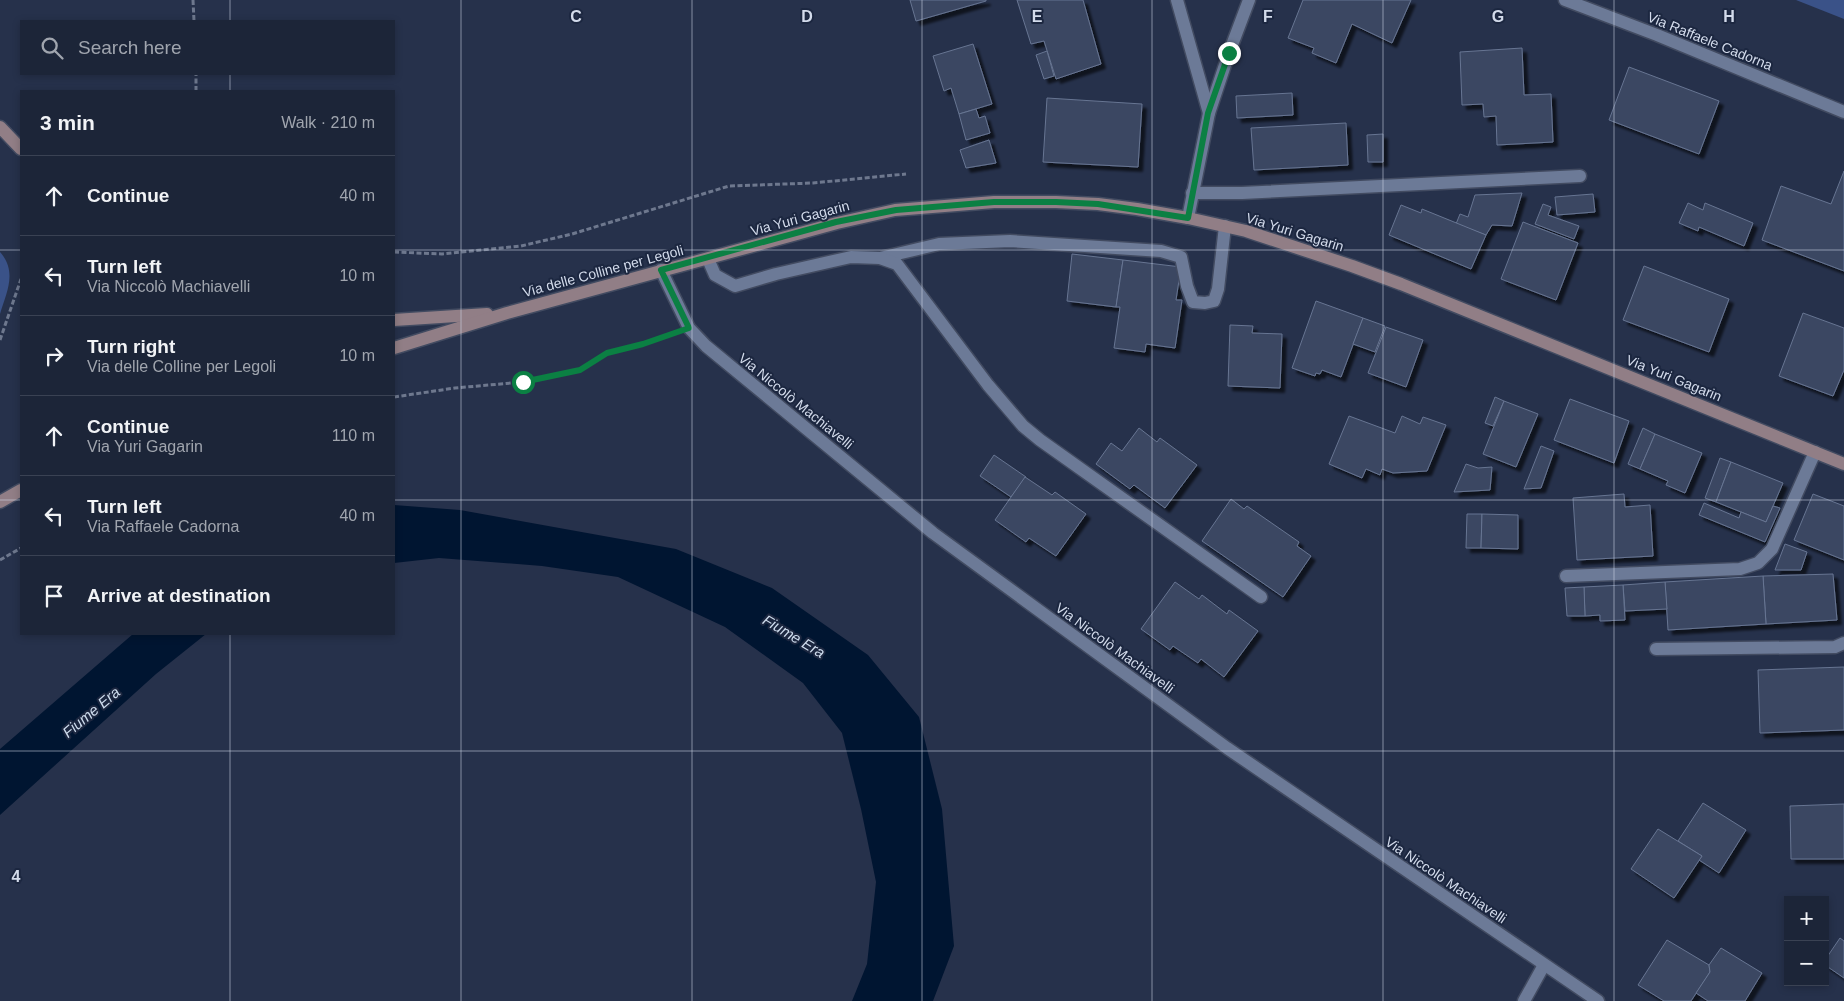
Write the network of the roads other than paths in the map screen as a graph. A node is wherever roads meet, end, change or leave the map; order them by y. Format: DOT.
graph roads {
  1 [pos="1177,0"];
  2 [pos="1250,0"];
  3 [pos="1565,0"];
  4 [pos="1844,112"];
  5 [pos="1208,113"];
  6 [pos="0,127"];
  7 [pos="20,148"];
  8 [pos="1580,176"];
  9 [pos="1192,193"];
  10 [pos="1188,218"];
  11 [pos="1225,226"];
  12 [pos="880,258"];
  13 [pos="708,259"];
  14 [pos="661,270"];
  15 [pos="507,313"];
  16 [pos="395,320"];
  17 [pos="395,348"];
  18 [pos="1815,452"];
  19 [pos="1844,464"];
  20 [pos="20,491"];
  21 [pos="0,502"];
  22 [pos="1566,576"];
  23 [pos="1261,597"];
  24 [pos="1844,643"];
  25 [pos="1656,649"];
  26 [pos="1544,965"];
  27 [pos="1524,1001"];
  28 [pos="1598,1001"];
  1 -- 5 [label="street"];
  2 -- 5 [label="street"];
  3 -- 4 [label="street, Via Raffaele Cadorna"];
  5 -- 9 [label="street"];
  6 -- 7 [label="street"];
  8 -- 9 [label="street"];
  9 -- 10 [label="street"];
  10 -- 11 [label="street, Via Yuri Gagarin"];
  10 -- 13 [label="street, Via Yuri Gagarin"];
  11 -- 12 [label="street"];
  11 -- 18 [label="street, Via Yuri Gagarin"];
  12 -- 13 [label="street"];
  12 -- 23 [label="street"];
  13 -- 14 [label="street, Via delle Colline per Legoli"];
  14 -- 15 [label="street, Via delle Colline per Legoli"];
  14 -- 26 [label="street, Via Niccolò Machiavelli"];
  15 -- 16 [label="street"];
  15 -- 17 [label="street"];
  18 -- 19 [label="street, Via Yuri Gagarin"];
  18 -- 22 [label="street"];
  20 -- 21 [label="street"];
  24 -- 25 [label="street"];
  26 -- 27 [label="street"];
  26 -- 28 [label="street, Via Niccolò Machiavelli"];
}
